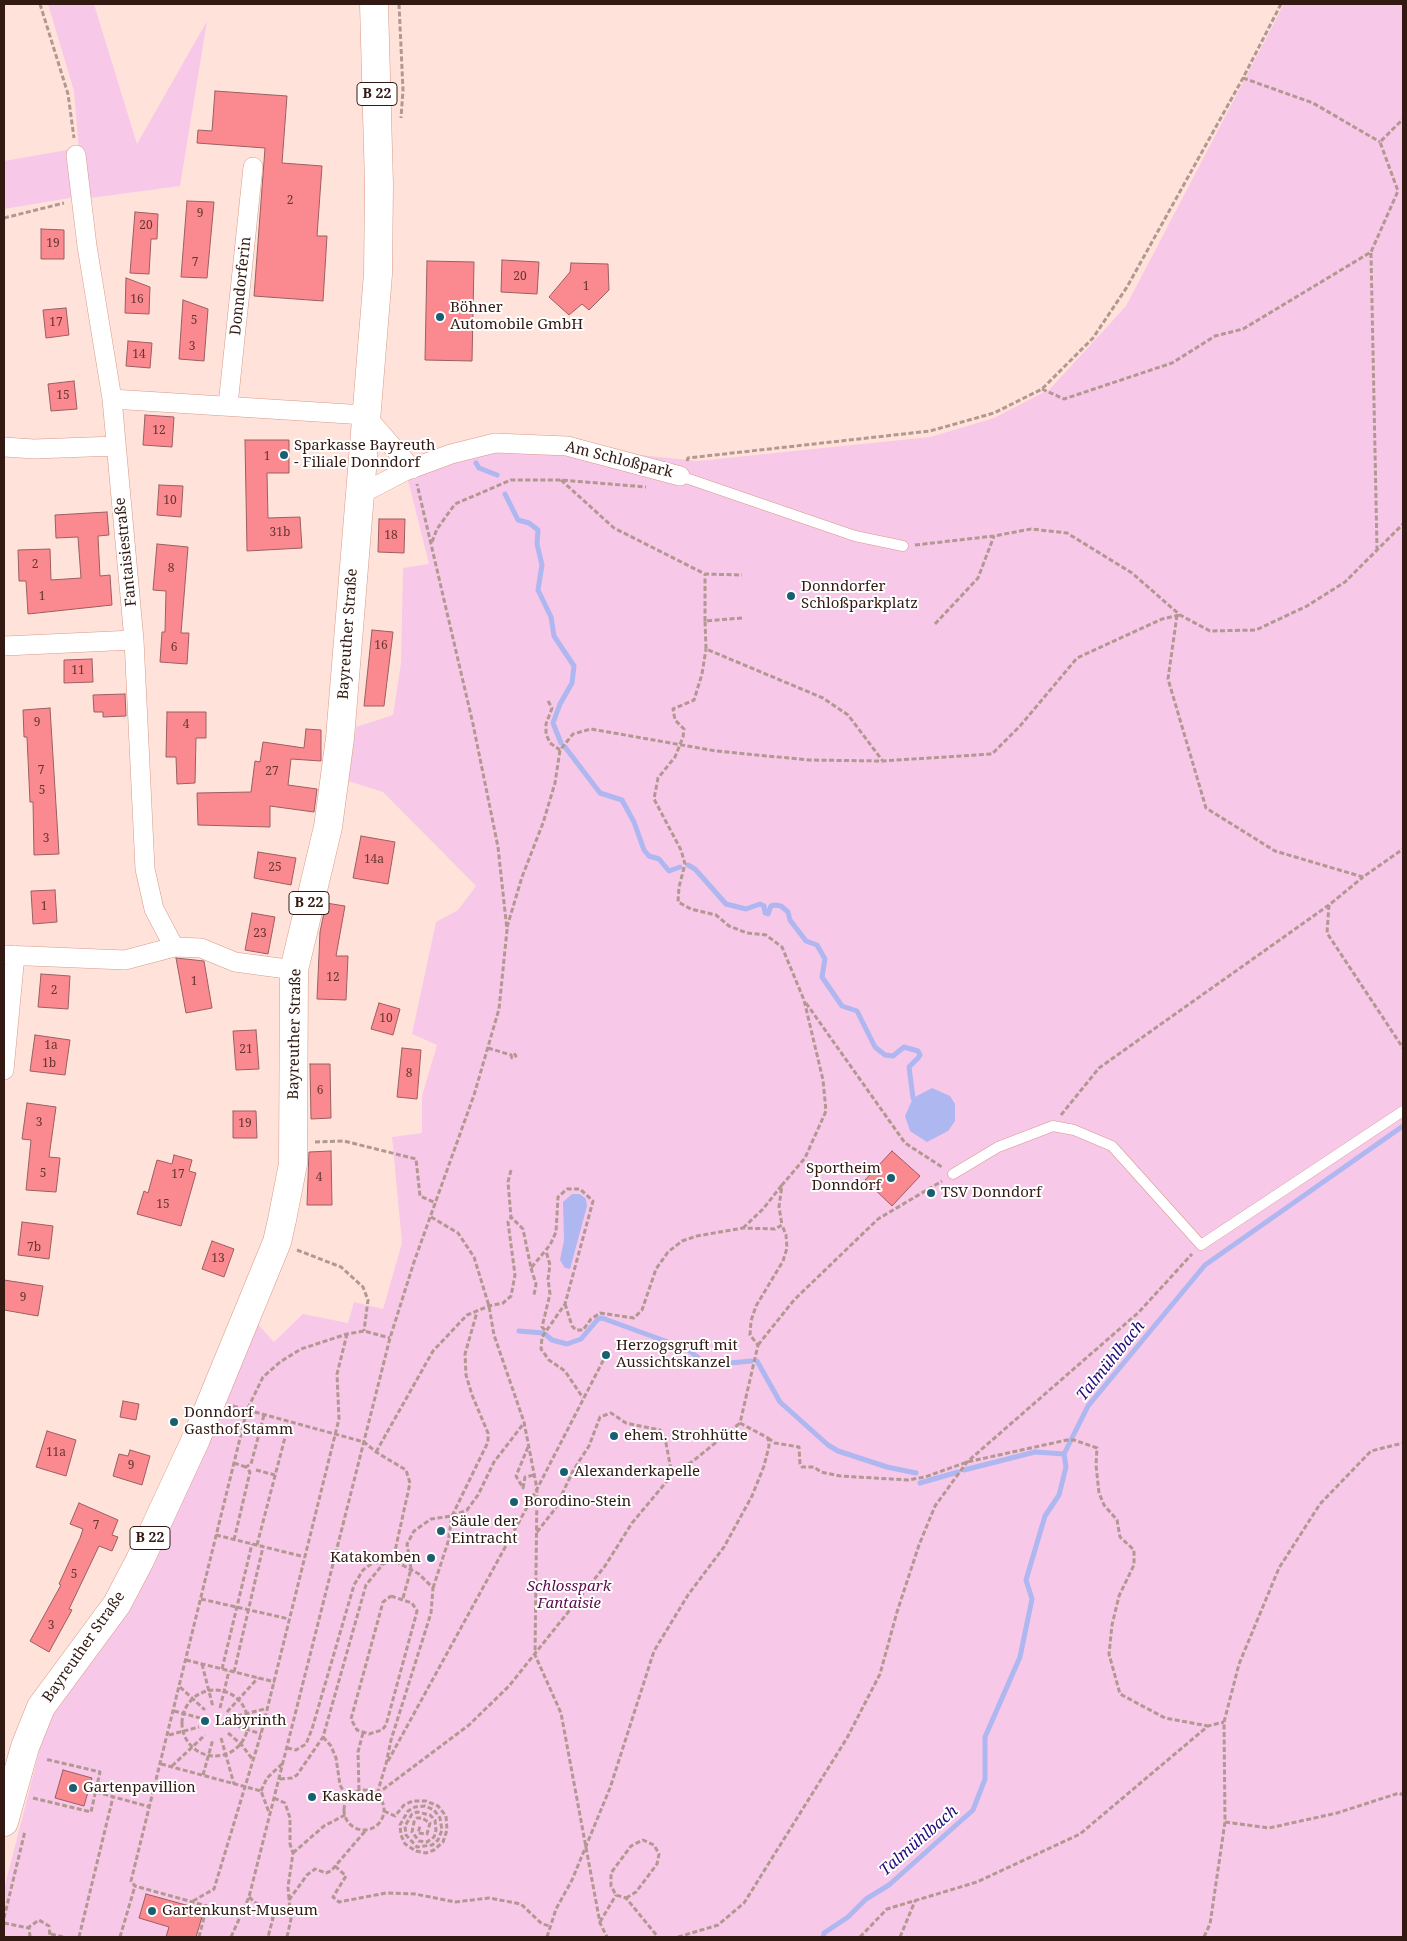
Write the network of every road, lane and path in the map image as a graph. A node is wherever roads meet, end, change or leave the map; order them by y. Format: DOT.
graph roads {
  1 [pos="40,4"];
  2 [pos="374,4"];
  3 [pos="1281,4"];
  4 [pos="1243,78"];
  5 [pos="1403,120"];
  6 [pos="1380,142"];
  7 [pos="76,155"];
  8 [pos="253,167"];
  9 [pos="83,199"];
  10 [pos="4,218"];
  11 [pos="1371,252"];
  12 [pos="1042,389"];
  13 [pos="112,399"];
  14 [pos="228,405"];
  15 [pos="364,415"];
  16 [pos="116,446"];
  17 [pos="4,447"];
  18 [pos="412,469"];
  19 [pos="680,476"];
  20 [pos="561,480"];
  21 [pos="648,487"];
  22 [pos="359,495"];
  23 [pos="1403,524"];
  24 [pos="994,536"];
  25 [pos="432,543"];
  26 [pos="903,546"];
  27 [pos="1377,550"];
  28 [pos="705,574"];
  29 [pos="742,575"];
  30 [pos="1178,615"];
  31 [pos="742,618"];
  32 [pos="705,621"];
  33 [pos="935,624"];
  34 [pos="134,640"];
  35 [pos="4,646"];
  36 [pos="706,649"];
  37 [pos="548,701"];
  38 [pos="681,744"];
  39 [pos="560,750"];
  40 [pos="882,761"];
  41 [pos="1403,848"];
  42 [pos="1363,877"];
  43 [pos="1329,905"];
  44 [pos="506,930"];
  45 [pos="174,946"];
  46 [pos="9,955"];
  47 [pos="294,970"];
  48 [pos="804,1000"];
  49 [pos="488,1048"];
  50 [pos="1403,1048"];
  51 [pos="511,1055"];
  52 [pos="4,1060"];
  53 [pos="1403,1111"];
  54 [pos="1053,1126"];
  55 [pos="293,1142"];
  56 [pos="510,1170"];
  57 [pos="954,1174"];
  58 [pos="782,1184"];
  59 [pos="436,1203"];
  60 [pos="431,1216"];
  61 [pos="511,1217"];
  62 [pos="782,1225"];
  63 [pos="743,1228"];
  64 [pos="277,1242"];
  65 [pos="1201,1245"];
  66 [pos="546,1251"];
  67 [pos="531,1268"];
  68 [pos="534,1295"];
  69 [pos="565,1304"];
  70 [pos="489,1306"];
  71 [pos="477,1312"];
  72 [pos="545,1330"];
  73 [pos="364,1331"];
  74 [pos="347,1334"];
  75 [pos="390,1338"];
  76 [pos="758,1346"];
  77 [pos="606,1355"];
  78 [pos="582,1398"];
  79 [pos="212,1401"];
  80 [pos="247,1410"];
  81 [pos="264,1415"];
  82 [pos="289,1422"];
  83 [pos="524,1422"];
  84 [pos="740,1423"];
  85 [pos="335,1434"];
  86 [pos="768,1438"];
  87 [pos="364,1442"];
  88 [pos="1403,1443"];
  89 [pos="529,1446"];
  90 [pos="376,1452"];
  91 [pos="967,1462"];
  92 [pos="234,1463"];
  93 [pos="251,1464"];
  94 [pos="246,1467"];
  95 [pos="256,1470"];
  96 [pos="250,1472"];
  97 [pos="275,1475"];
  98 [pos="534,1475"];
  99 [pos="672,1475"];
  100 [pos="537,1489"];
  101 [pos="452,1516"];
  102 [pos="537,1532"];
  103 [pos="216,1535"];
  104 [pos="234,1540"];
  105 [pos="252,1544"];
  106 [pos="257,1545"];
  107 [pos="263,1547"];
  108 [pos="305,1557"];
  109 [pos="393,1560"];
  110 [pos="383,1564"];
  111 [pos="411,1569"];
  112 [pos="433,1588"];
  113 [pos="403,1598"];
  114 [pos="201,1599"];
  115 [pos="237,1607"];
  116 [pos="249,1610"];
  117 [pos="289,1619"];
  118 [pos="536,1655"];
  119 [pos="186,1660"];
  120 [pos="202,1664"];
  121 [pos="222,1669"];
  122 [pos="229,1671"];
  123 [pos="234,1672"];
  124 [pos="258,1678"];
  125 [pos="275,1682"];
  126 [pos="180,1687"];
  127 [pos="210,1690"];
  128 [pos="225,1691"];
  129 [pos="193,1698"];
  130 [pos="240,1700"];
  131 [pos="213,1707"];
  132 [pos="220,1708"];
  133 [pos="268,1708"];
  134 [pos="174,1710"];
  135 [pos="205,1710"];
  136 [pos="227,1712"];
  137 [pos="183,1713"];
  138 [pos="247,1713"];
  139 [pos="200,1718"];
  140 [pos="230,1718"];
  141 [pos="1224,1722"];
  142 [pos="231,1724"];
  143 [pos="1208,1726"];
  144 [pos="199,1727"];
  145 [pos="248,1729"];
  146 [pos="182,1730"];
  147 [pos="228,1733"];
  148 [pos="363,1733"];
  149 [pos="262,1734"];
  150 [pos="204,1735"];
  151 [pos="168,1736"];
  152 [pos="323,1737"];
  153 [pos="222,1738"];
  154 [pos="213,1739"];
  155 [pos="241,1744"];
  156 [pos="192,1748"];
  157 [pos="287,1748"];
  158 [pos="227,1754"];
  159 [pos="210,1756"];
  160 [pos="254,1760"];
  161 [pos="284,1763"];
  162 [pos="161,1764"];
  163 [pos="386,1764"];
  164 [pos="41,1766"];
  165 [pos="171,1766"];
  166 [pos="203,1775"];
  167 [pos="280,1779"];
  168 [pos="234,1784"];
  169 [pos="246,1787"];
  170 [pos="261,1790"];
  171 [pos="359,1790"];
  172 [pos="96,1792"];
  173 [pos="377,1794"];
  174 [pos="1403,1795"];
  175 [pos="113,1797"];
  176 [pos="274,1798"];
  177 [pos="348,1799"];
  178 [pos="21,1805"];
  179 [pos="150,1807"];
  180 [pos="384,1811"];
  181 [pos="270,1815"];
  182 [pos="345,1815"];
  183 [pos="1225,1822"];
  184 [pos="420,1826"];
  185 [pos="366,1830"];
  186 [pos="585,1849"];
  187 [pos="293,1853"];
  188 [pos="335,1866"];
  189 [pos="135,1886"];
  190 [pos="616,1895"];
  191 [pos="249,1897"];
  192 [pos="626,1898"];
  193 [pos="290,1900"];
  194 [pos="915,1901"];
  195 [pos="193,1902"];
  196 [pos="4,1918"];
  197 [pos="4,1923"];
  198 [pos="600,1923"];
  199 [pos="550,1926"];
  200 [pos="29,1928"];
  201 [pos="50,1936"];
  202 [pos="30,1937"];
  203 [pos="63,1937"];
  204 [pos="79,1937"];
  205 [pos="120,1937"];
  206 [pos="199,1937"];
  207 [pos="231,1937"];
  208 [pos="268,1937"];
  209 [pos="287,1937"];
  210 [pos="547,1937"];
  211 [pos="606,1937"];
  212 [pos="658,1937"];
  213 [pos="678,1937"];
  214 [pos="860,1937"];
  215 [pos="900,1937"];
  216 [pos="1204,1937"];
  1 -- 7 [label="path"];
  2 -- 15 [label="main road, Bayreuther Straße / B 22"];
  3 -- 4 [label="path"];
  4 -- 6 [label="path"];
  4 -- 12 [label="path"];
  5 -- 6 [label="path"];
  6 -- 11 [label="path"];
  7 -- 9 [label="street, Fantaisiestraße"];
  8 -- 14 [label="street, Donndorferin"];
  9 -- 10 [label="path"];
  9 -- 13 [label="street, Fantaisiestraße"];
  11 -- 12 [label="path"];
  11 -- 27 [label="path"];
  12 -- 19 [label="path"];
  13 -- 14 [label="street"];
  13 -- 16 [label="street, Fantaisiestraße"];
  14 -- 15 [label="street"];
  15 -- 18 [label="street"];
  15 -- 22 [label="main road, Bayreuther Straße / B 22"];
  16 -- 17 [label="street"];
  16 -- 34 [label="street, Fantaisiestraße"];
  18 -- 19 [label="street, Am Schloßpark"];
  18 -- 22 [label="street, Am Schloßpark"];
  18 -- 25 [label="path"];
  19 -- 26 [label="lane"];
  20 -- 21 [label="path"];
  20 -- 25 [label="path"];
  20 -- 28 [label="path"];
  22 -- 47 [label="main road, Bayreuther Straße / B 22"];
  23 -- 27 [label="path"];
  24 -- 26 [label="path"];
  24 -- 30 [label="path"];
  24 -- 33 [label="path"];
  25 -- 44 [label="path"];
  27 -- 30 [label="path"];
  28 -- 29 [label="path"];
  28 -- 32 [label="path"];
  30 -- 40 [label="path"];
  30 -- 42 [label="path"];
  31 -- 32 [label="path"];
  32 -- 36 [label="path"];
  34 -- 35 [label="street"];
  34 -- 45 [label="street, Fantaisiestraße"];
  36 -- 38 [label="path"];
  36 -- 40 [label="path"];
  37 -- 39 [label="path"];
  38 -- 39 [label="path"];
  38 -- 40 [label="path"];
  38 -- 48 [label="path"];
  39 -- 44 [label="path"];
  41 -- 42 [label="path"];
  42 -- 43 [label="path"];
  43 -- 50 [label="path"];
  43 -- 54 [label="path"];
  44 -- 49 [label="path"];
  45 -- 46 [label="street"];
  45 -- 47 [label="street"];
  46 -- 52 [label="street"];
  47 -- 55 [label="main road, Bayreuther Straße / B 22"];
  48 -- 57 [label="path"];
  48 -- 58 [label="path"];
  49 -- 51 [label="path"];
  49 -- 59 [label="path"];
  53 -- 65 [label="lane"];
  54 -- 57 [label="lane"];
  54 -- 65 [label="lane"];
  55 -- 59 [label="path"];
  55 -- 64 [label="main road, Bayreuther Straße / B 22"];
  56 -- 61 [label="path"];
  57 -- 76 [label="path"];
  58 -- 62 [label="path"];
  58 -- 63 [label="path"];
  59 -- 60 [label="path"];
  60 -- 70 [label="path"];
  60 -- 75 [label="path"];
  61 -- 67 [label="path"];
  61 -- 70 [label="path"];
  62 -- 63 [label="path"];
  62 -- 76 [label="path"];
  63 -- 69 [label="path"];
  64 -- 73 [label="path"];
  64 -- 79 [label="main road, Bayreuther Straße / B 22"];
  65 -- 91 [label="path"];
  66 -- 67 [label="path"];
  66 -- 69 [label="path"];
  66 -- 72 [label="path"];
  67 -- 68 [label="path"];
  69 -- 72 [label="path"];
  70 -- 71 [label="path"];
  70 -- 83 [label="path"];
  71 -- 90 [label="path"];
  71 -- 101 [label="path"];
  72 -- 78 [label="path"];
  73 -- 74 [label="path"];
  73 -- 75 [label="path"];
  74 -- 80 [label="path"];
  74 -- 85 [label="path"];
  75 -- 87 [label="path"];
  76 -- 84 [label="path"];
  77 -- 78 [label="path"];
  78 -- 100 [label="path"];
  79 -- 80 [label="path"];
  79 -- 178 [label="main road, Bayreuther Straße / B 22"];
  80 -- 81 [label="path"];
  80 -- 92 [label="path"];
  81 -- 82 [label="path"];
  81 -- 93 [label="path"];
  82 -- 85 [label="path"];
  82 -- 97 [label="path"];
  83 -- 89 [label="path"];
  83 -- 101 [label="path"];
  84 -- 86 [label="path"];
  84 -- 99 [label="path"];
  85 -- 87 [label="path"];
  85 -- 108 [label="path"];
  86 -- 91 [label="path"];
  86 -- 186 [label="path"];
  87 -- 90 [label="path"];
  87 -- 157 [label="path"];
  88 -- 141 [label="path"];
  89 -- 98 [label="path"];
  89 -- 98 [label="path"];
  90 -- 109 [label="path"];
  91 -- 143 [label="path"];
  91 -- 213 [label="path"];
  92 -- 94 [label="path"];
  92 -- 103 [label="path"];
  93 -- 94 [label="path"];
  93 -- 95 [label="path"];
  94 -- 96 [label="path"];
  95 -- 96 [label="path"];
  95 -- 97 [label="path"];
  96 -- 104 [label="path"];
  97 -- 106 [label="path"];
  98 -- 100 [label="path"];
  99 -- 102 [label="path"];
  99 -- 118 [label="path"];
  100 -- 102 [label="path"];
  100 -- 163 [label="path"];
  101 -- 111 [label="path"];
  101 -- 112 [label="path"];
  102 -- 118 [label="path"];
  103 -- 104 [label="path"];
  103 -- 114 [label="path"];
  104 -- 105 [label="path"];
  105 -- 106 [label="path"];
  105 -- 115 [label="path"];
  106 -- 107 [label="path"];
  107 -- 108 [label="path"];
  107 -- 116 [label="path"];
  108 -- 117 [label="path"];
  109 -- 110 [label="path"];
  109 -- 111 [label="path"];
  110 -- 152 [label="path"];
  110 -- 157 [label="path"];
  111 -- 112 [label="path"];
  111 -- 113 [label="path"];
  112 -- 163 [label="path"];
  113 -- 148 [label="path"];
  113 -- 148 [label="path"];
  114 -- 115 [label="path"];
  114 -- 119 [label="path"];
  115 -- 116 [label="path"];
  115 -- 121 [label="path"];
  116 -- 117 [label="path"];
  116 -- 123 [label="path"];
  117 -- 125 [label="path"];
  118 -- 173 [label="path"];
  118 -- 186 [label="path"];
  119 -- 120 [label="path"];
  119 -- 126 [label="path"];
  120 -- 121 [label="path"];
  120 -- 127 [label="path"];
  121 -- 122 [label="path"];
  122 -- 123 [label="path"];
  122 -- 128 [label="path"];
  123 -- 124 [label="path"];
  124 -- 125 [label="path"];
  124 -- 130 [label="path"];
  125 -- 133 [label="path"];
  126 -- 129 [label="path"];
  126 -- 134 [label="path"];
  127 -- 128 [label="path"];
  127 -- 129 [label="path"];
  127 -- 131 [label="path"];
  128 -- 130 [label="path"];
  128 -- 132 [label="path"];
  129 -- 135 [label="path"];
  129 -- 137 [label="path"];
  130 -- 136 [label="path"];
  130 -- 138 [label="path"];
  133 -- 138 [label="path"];
  133 -- 149 [label="path"];
  134 -- 137 [label="path"];
  134 -- 151 [label="path"];
  137 -- 139 [label="path"];
  137 -- 146 [label="path"];
  138 -- 140 [label="path"];
  138 -- 145 [label="path"];
  141 -- 143 [label="path"];
  141 -- 183 [label="path"];
  142 -- 145 [label="path"];
  143 -- 194 [label="path"];
  144 -- 146 [label="path"];
  145 -- 149 [label="path"];
  145 -- 155 [label="path"];
  146 -- 151 [label="path"];
  146 -- 156 [label="path"];
  147 -- 155 [label="path"];
  148 -- 171 [label="path"];
  149 -- 160 [label="path"];
  150 -- 156 [label="path"];
  151 -- 162 [label="path"];
  152 -- 167 [label="path"];
  152 -- 177 [label="path"];
  153 -- 158 [label="path"];
  154 -- 159 [label="path"];
  155 -- 158 [label="path"];
  155 -- 160 [label="path"];
  156 -- 159 [label="path"];
  156 -- 165 [label="path"];
  157 -- 161 [label="path"];
  158 -- 159 [label="path"];
  158 -- 168 [label="path"];
  159 -- 166 [label="path"];
  160 -- 169 [label="path"];
  161 -- 167 [label="path"];
  161 -- 170 [label="path"];
  162 -- 165 [label="path"];
  162 -- 179 [label="path"];
  163 -- 173 [label="path"];
  164 -- 172 [label="path"];
  165 -- 166 [label="path"];
  166 -- 168 [label="path"];
  167 -- 176 [label="path"];
  168 -- 169 [label="path"];
  169 -- 170 [label="path"];
  169 -- 195 [label="path"];
  170 -- 181 [label="path"];
  171 -- 173 [label="path"];
  171 -- 177 [label="path"];
  172 -- 175 [label="path"];
  172 -- 178 [label="path"];
  173 -- 180 [label="path"];
  174 -- 183 [label="path"];
  175 -- 179 [label="path"];
  175 -- 204 [label="path"];
  176 -- 181 [label="path"];
  176 -- 187 [label="path"];
  177 -- 182 [label="path"];
  178 -- 196 [label="path"];
  179 -- 189 [label="path"];
  180 -- 184 [label="path"];
  180 -- 185 [label="path"];
  181 -- 191 [label="path"];
  182 -- 185 [label="path"];
  182 -- 187 [label="path"];
  183 -- 216 [label="path"];
  185 -- 188 [label="path"];
  186 -- 198 [label="path"];
  186 -- 199 [label="path"];
  187 -- 193 [label="path"];
  188 -- 193 [label="path"];
  188 -- 199 [label="path"];
  189 -- 195 [label="path"];
  189 -- 205 [label="path"];
  190 -- 192 [label="path"];
  190 -- 192 [label="path"];
  190 -- 198 [label="path"];
  191 -- 207 [label="path"];
  191 -- 208 [label="path"];
  192 -- 212 [label="path"];
  193 -- 209 [label="path"];
  194 -- 214 [label="path"];
  194 -- 215 [label="path"];
  195 -- 206 [label="path"];
  197 -- 200 [label="path"];
  198 -- 211 [label="path"];
  199 -- 210 [label="path"];
  200 -- 201 [label="path"];
  200 -- 202 [label="path"];
  201 -- 203 [label="path"];
}
